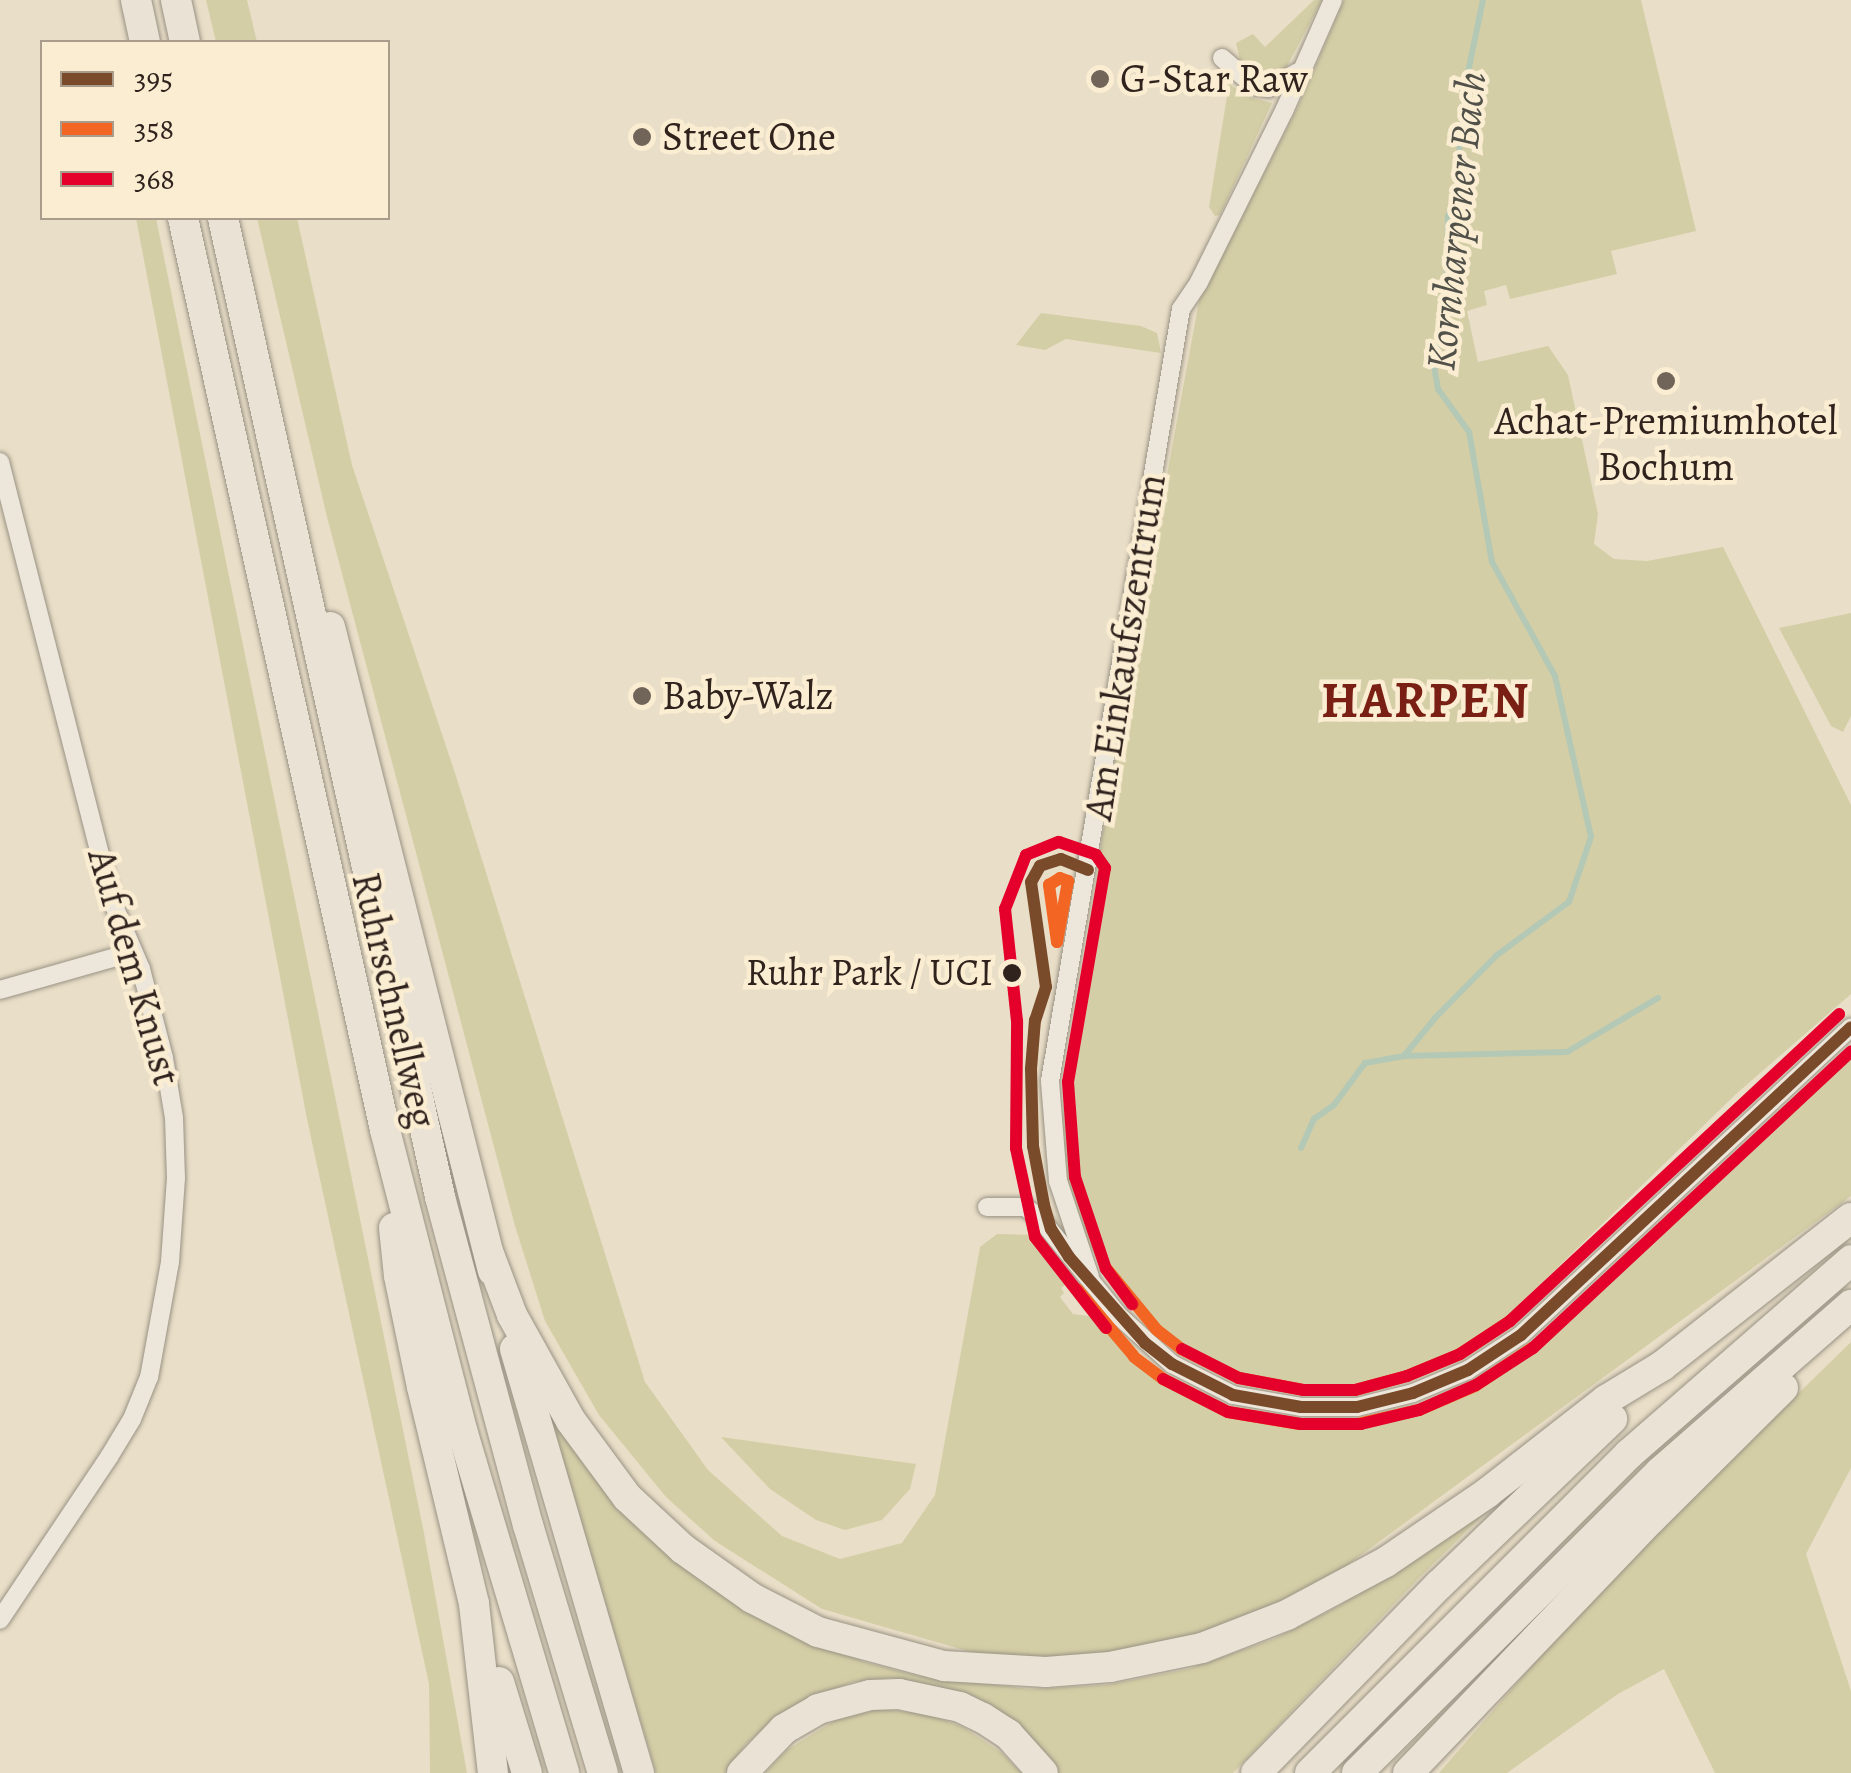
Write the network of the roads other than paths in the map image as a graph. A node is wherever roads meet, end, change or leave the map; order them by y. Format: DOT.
graph roads {
  1 [pos="136,0"];
  2 [pos="176,0"];
  3 [pos="1333,0"];
  4 [pos="146,40"];
  5 [pos="185,40"];
  6 [pos="1222,58"];
  7 [pos="1299,72"];
  8 [pos="183,220"];
  9 [pos="223,220"];
  10 [pos="274,451"];
  11 [pos="0,462"];
  12 [pos="133,952"];
  13 [pos="0,990"];
  14 [pos="1851,1027"];
  15 [pos="385,1130"];
  16 [pos="987,1207"];
  17 [pos="1851,1218"];
  18 [pos="489,1254"];
  19 [pos="1851,1260"];
  20 [pos="1090,1277"];
  21 [pos="1851,1305"];
  22 [pos="1851,1329"];
  23 [pos="1662,1366"];
  24 [pos="466,1569"];
  25 [pos="0,1620"];
  26 [pos="493,1773"];
  27 [pos="527,1773"];
  28 [pos="564,1773"];
  29 [pos="603,1773"];
  30 [pos="639,1773"];
  31 [pos="742,1773"];
  32 [pos="1043,1773"];
  33 [pos="1256,1773"];
  34 [pos="1310,1773"];
  35 [pos="1358,1773"];
  36 [pos="1408,1773"];
  1 -- 4 [label="highway"];
  2 -- 5 [label="highway"];
  3 -- 7 [label="street"];
  6 -- 7 [label="street"];
  7 -- 20 [label="street, Am Einkaufszentrum"];
  8 -- 15 [label="highway, Ruhrschnellweg"];
  9 -- 10 [label="highway, Ruhrschnellweg"];
  10 -- 18 [label="highway"];
  10 -- 29 [label="highway, Ruhrschnellweg"];
  11 -- 12 [label="street, Auf dem Knust"];
  12 -- 13 [label="street"];
  12 -- 25 [label="street, Auf dem Knust"];
  14 -- 20 [label="street, Am Einkaufszentrum"];
  15 -- 24 [label="highway"];
  15 -- 28 [label="highway, Ruhrschnellweg"];
  16 -- 20 [label="street, Am Einkaufszentrum"];
  17 -- 23 [label="highway"];
  18 -- 23 [label="highway"];
  18 -- 30 [label="highway"];
  19 -- 34 [label="highway"];
  21 -- 35 [label="highway"];
  22 -- 36 [label="highway"];
  23 -- 33 [label="highway"];
  24 -- 26 [label="highway"];
  24 -- 27 [label="highway"];
  31 -- 32 [label="highway"];
}
